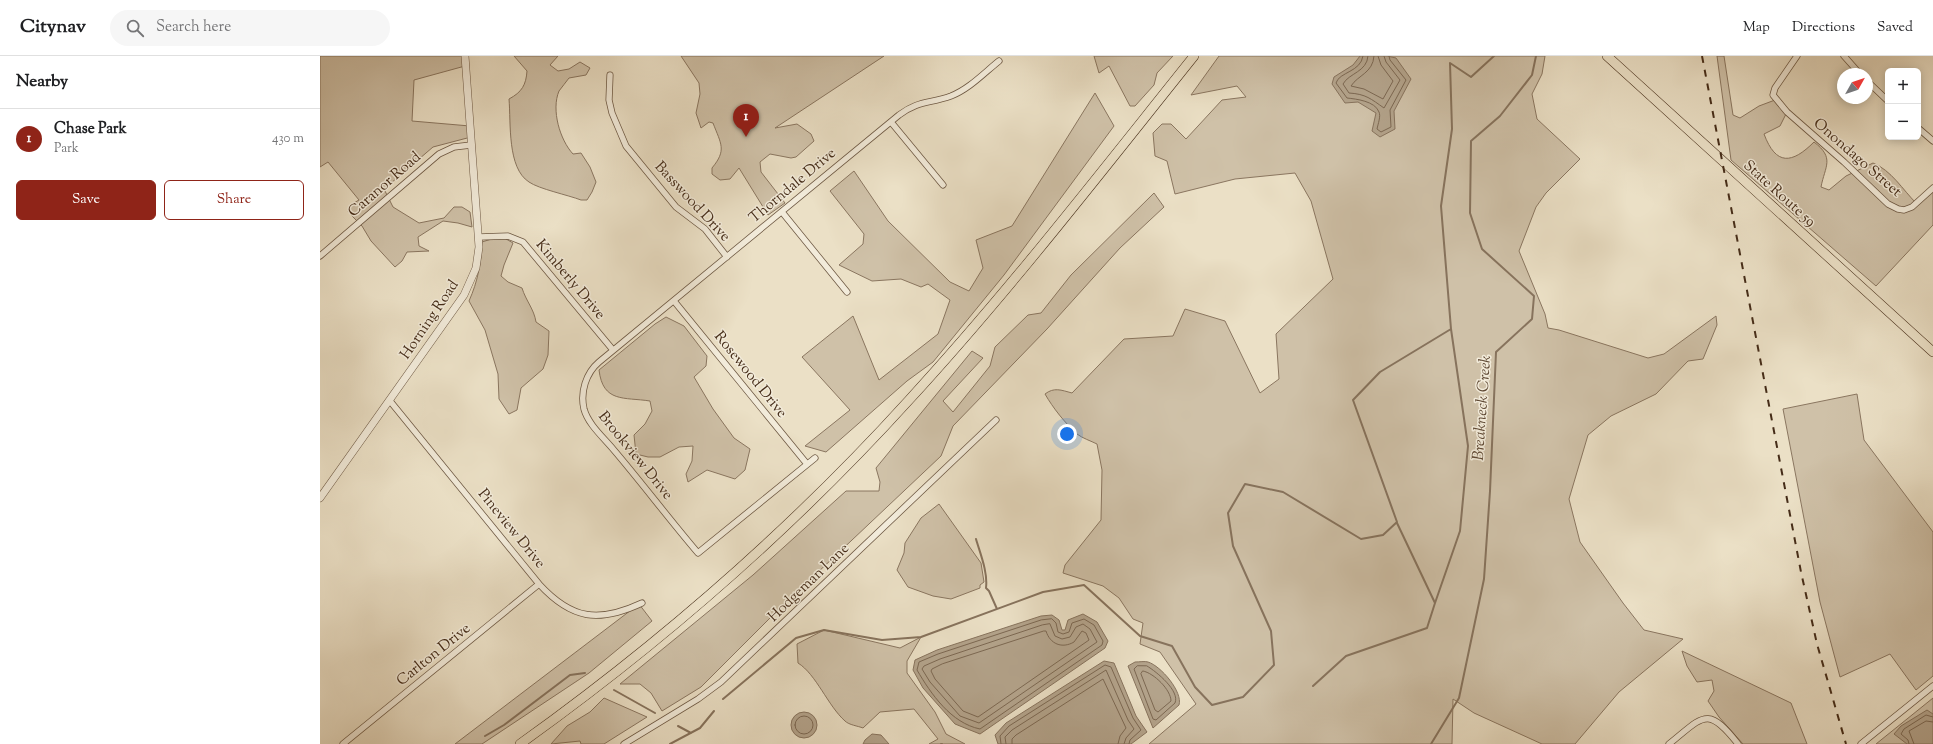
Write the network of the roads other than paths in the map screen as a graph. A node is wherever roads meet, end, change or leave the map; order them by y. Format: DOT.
graph roads {
  1 [pos="465,56"];
  2 [pos="1194,56"];
  3 [pos="1607,56"];
  4 [pos="1797,56"];
  5 [pos="1844,56"];
  6 [pos="999,62"];
  7 [pos="1855,68"];
  8 [pos="610,75"];
  9 [pos="1873,87"];
  10 [pos="1885,98"];
  11 [pos="891,122"];
  12 [pos="1921,131"];
  13 [pos="1933,141"];
  14 [pos="471,145"];
  15 [pos="943,185"];
  16 [pos="1933,188"];
  17 [pos="782,212"];
  18 [pos="479,237"];
  19 [pos="320,256"];
  20 [pos="727,257"];
  21 [pos="847,292"];
  22 [pos="674,301"];
  23 [pos="613,350"];
  24 [pos="1933,352"];
  25 [pos="390,401"];
  26 [pos="996,420"];
  27 [pos="815,458"];
  28 [pos="807,464"];
  29 [pos="320,498"];
  30 [pos="539,584"];
  31 [pos="642,603"];
  32 [pos="1933,686"];
  33 [pos="343,744"];
  34 [pos="520,744"];
  35 [pos="624,744"];
  36 [pos="1669,744"];
  37 [pos="1738,744"];
  38 [pos="1861,744"];
  1 -- 14 [label="street, Horning Road"];
  2 -- 34 [label="main road"];
  3 -- 24 [label="main road, State Route 59"];
  4 -- 16 [label="street, Onondago Street"];
  5 -- 7 [label="street"];
  6 -- 11 [label="street, Thorndale Drive"];
  8 -- 20 [label="street, Basswood Drive"];
  9 -- 10 [label="street"];
  11 -- 15 [label="street"];
  11 -- 17 [label="street, Thorndale Drive"];
  12 -- 13 [label="street"];
  14 -- 18 [label="street, Horning Road"];
  14 -- 19 [label="street, Caranor Road"];
  17 -- 20 [label="street, Thorndale Drive"];
  17 -- 21 [label="street"];
  18 -- 23 [label="street, Kimberly Drive"];
  18 -- 25 [label="street, Horning Road"];
  20 -- 22 [label="street, Thorndale Drive"];
  22 -- 23 [label="street, Thorndale Drive"];
  22 -- 28 [label="street, Rosewood Drive"];
  23 -- 28 [label="street, Brookview Drive"];
  25 -- 29 [label="street, Horning Road"];
  25 -- 30 [label="street, Pineview Drive"];
  26 -- 35 [label="street, Hodgeman Lane"];
  27 -- 28 [label="street"];
  30 -- 31 [label="street, Pineview Drive"];
  30 -- 33 [label="street, Carlton Drive"];
  32 -- 38 [label="street"];
  36 -- 37 [label="street"];
}
